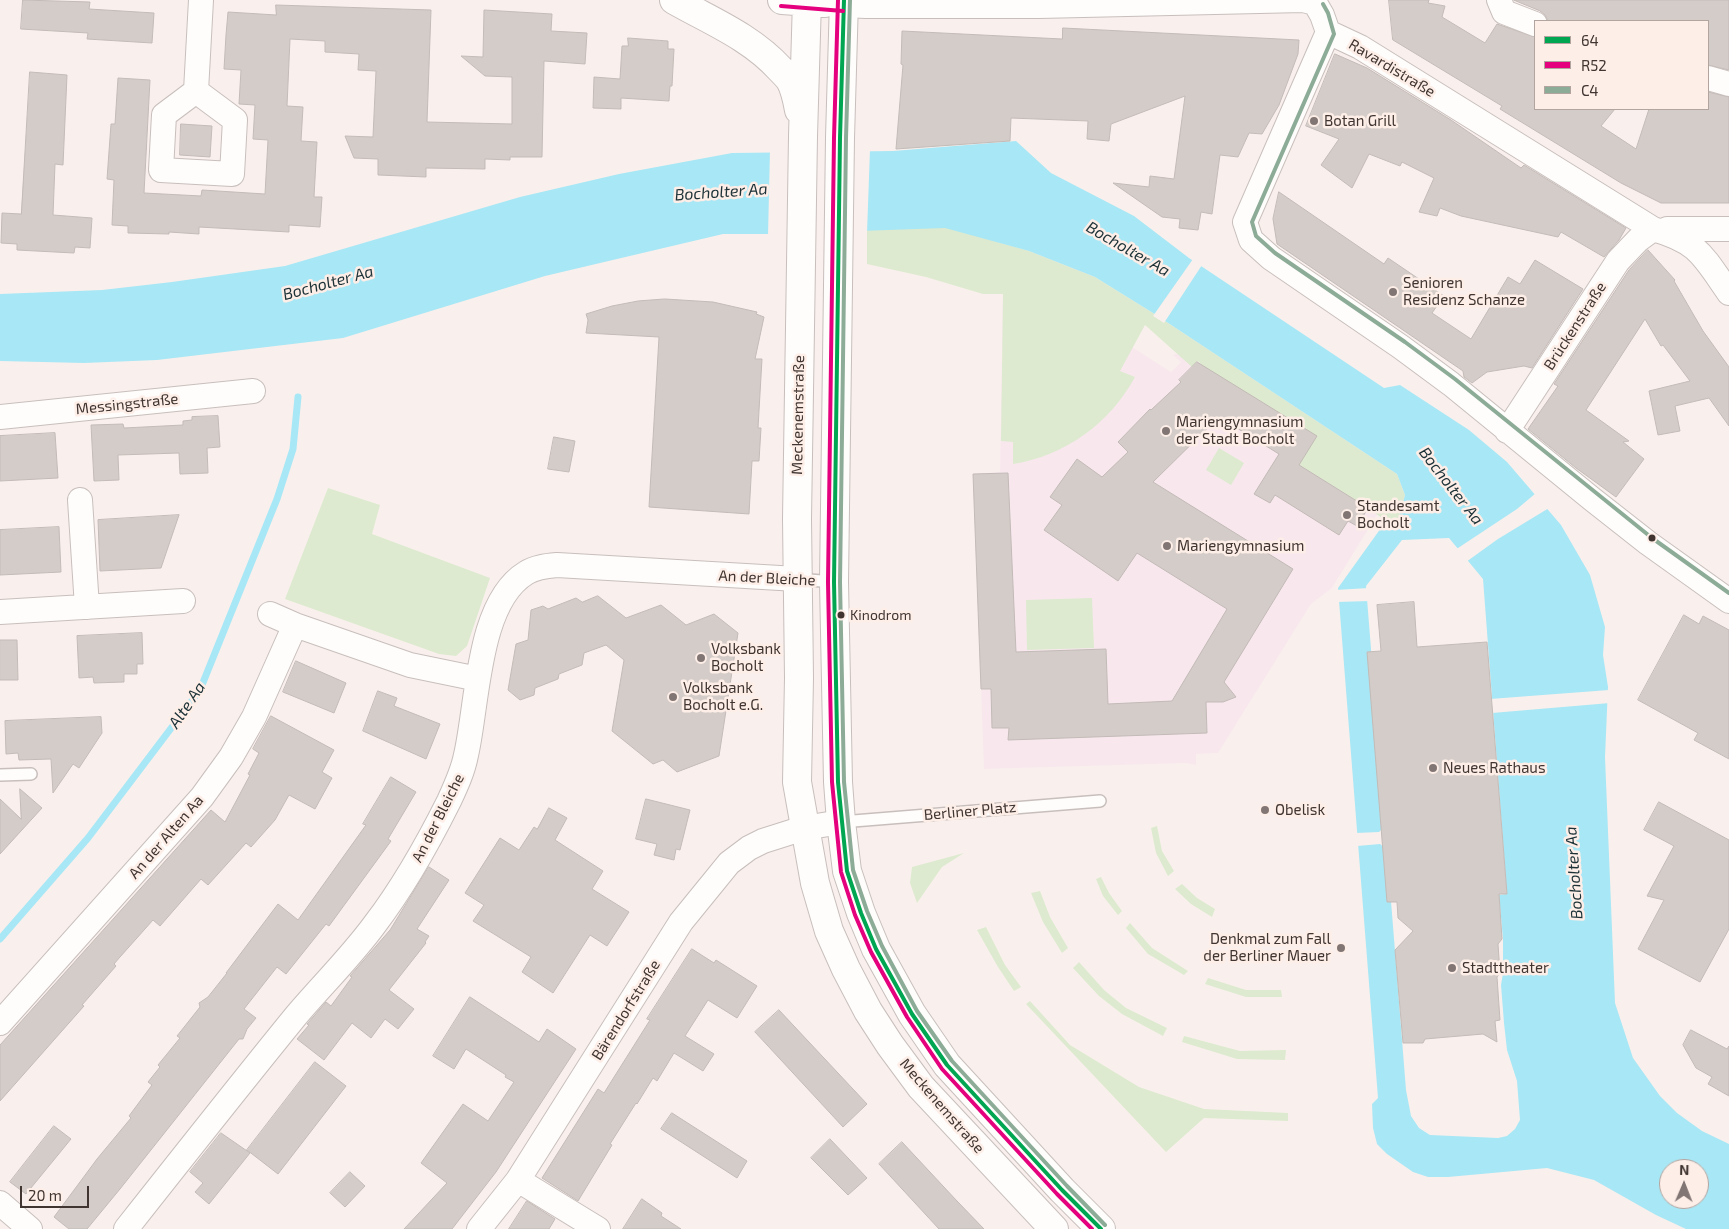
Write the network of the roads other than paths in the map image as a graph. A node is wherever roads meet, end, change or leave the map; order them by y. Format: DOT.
graph roads {
  1 [pos="201,0"];
  2 [pos="674,0"];
  3 [pos="1499,0"];
  4 [pos="799,1"];
  5 [pos="1211,1"];
  6 [pos="844,2"];
  7 [pos="1316,2"];
  8 [pos="1534,24"];
  9 [pos="1328,32"];
  10 [pos="1709,78"];
  11 [pos="1729,84"];
  12 [pos="196,91"];
  13 [pos="803,136"];
  14 [pos="1653,229"];
  15 [pos="1729,229"];
  16 [pos="1729,293"];
  17 [pos="254,391"];
  18 [pos="0,416"];
  19 [pos="1507,431"];
  20 [pos="80,500"];
  21 [pos="797,579"];
  22 [pos="834,582"];
  23 [pos="183,601"];
  24 [pos="1729,601"];
  25 [pos="87,607"];
  26 [pos="0,612"];
  27 [pos="270,614"];
  28 [pos="295,625"];
  29 [pos="478,679"];
  30 [pos="31,774"];
  31 [pos="0,775"];
  32 [pos="1100,801"];
  33 [pos="840,822"];
  34 [pos="804,828"];
  35 [pos="0,1023"];
  36 [pos="518,1180"];
  37 [pos="0,1203"];
  38 [pos="30,1229"];
  39 [pos="126,1229"];
  40 [pos="479,1229"];
  41 [pos="598,1229"];
  42 [pos="1054,1229"];
  43 [pos="1101,1229"];
  1 -- 12 [label="street"];
  2 -- 13 [label="main road"];
  3 -- 8 [label="street"];
  4 -- 6 [label="main road"];
  4 -- 13 [label="main road, Meckenemstraße"];
  5 -- 6 [label="street"];
  5 -- 7 [label="street"];
  6 -- 22 [label="main road, Meckenemstraße"];
  7 -- 9 [label="street"];
  9 -- 14 [label="street, Ravardistraße"];
  9 -- 19 [label="street"];
  10 -- 11 [label="street"];
  13 -- 21 [label="main road, Meckenemstraße"];
  14 -- 15 [label="street"];
  14 -- 16 [label="street, Ravardistraße"];
  14 -- 19 [label="street, Brückenstraße"];
  17 -- 18 [label="street, Messingstraße"];
  19 -- 24 [label="street"];
  20 -- 25 [label="street"];
  21 -- 22 [label="lane, An der Bleiche"];
  21 -- 29 [label="street, An der Bleiche"];
  21 -- 34 [label="main road, Meckenemstraße"];
  22 -- 33 [label="main road, Meckenemstraße"];
  23 -- 25 [label="street"];
  25 -- 26 [label="street"];
  27 -- 28 [label="street"];
  28 -- 29 [label="street"];
  28 -- 35 [label="street, An der Alten Aa"];
  29 -- 39 [label="street, An der Bleiche"];
  30 -- 31 [label="lane"];
  32 -- 33 [label="lane, Berliner Platz"];
  33 -- 34 [label="street"];
  33 -- 43 [label="main road, Meckenemstraße"];
  34 -- 36 [label="street, Bärendorfstraße"];
  34 -- 42 [label="main road, Meckenemstraße"];
  36 -- 40 [label="street, Bärendorfstraße"];
  36 -- 41 [label="street"];
  37 -- 38 [label="street"];
}
